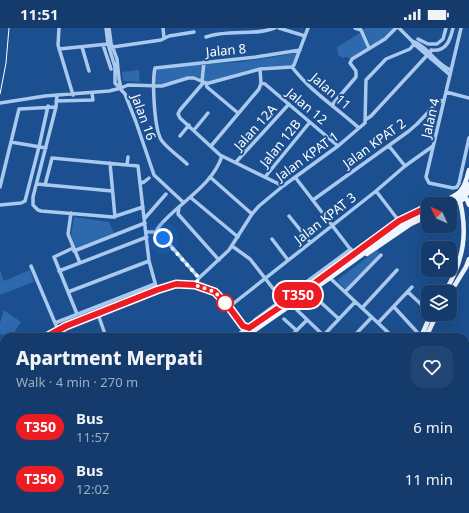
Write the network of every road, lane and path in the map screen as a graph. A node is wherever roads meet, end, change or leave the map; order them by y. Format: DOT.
graph roads {
  1 [pos="59,28"];
  2 [pos="106,28"];
  3 [pos="109,28"];
  4 [pos="163,28"];
  5 [pos="275,28"];
  6 [pos="279,28"];
  7 [pos="308,28"];
  8 [pos="355,28"];
  9 [pos="400,28"];
  10 [pos="446,28"];
  11 [pos="453,28"];
  12 [pos="461,28"];
  13 [pos="194,32"];
  14 [pos="305,36"];
  15 [pos="164,38"];
  16 [pos="206,38"];
  17 [pos="418,40"];
  18 [pos="413,42"];
  19 [pos="108,44"];
  20 [pos="103,45"];
  21 [pos="82,47"];
  22 [pos="113,47"];
  23 [pos="369,48"];
  24 [pos="59,49"];
  25 [pos="300,50"];
  26 [pos="440,50"];
  27 [pos="422,51"];
  28 [pos="429,53"];
  29 [pos="433,59"];
  30 [pos="422,60"];
  31 [pos="204,62"];
  32 [pos="292,67"];
  33 [pos="260,68"];
  34 [pos="111,69"];
  35 [pos="451,70"];
  36 [pos="89,71"];
  37 [pos="450,75"];
  38 [pos="204,82"];
  39 [pos="116,83"];
  40 [pos="261,83"];
  41 [pos="154,86"];
  42 [pos="121,88"];
  43 [pos="109,91"];
  44 [pos="446,92"];
  45 [pos="92,93"];
  46 [pos="72,95"];
  47 [pos="57,96"];
  48 [pos="469,98"];
  49 [pos="444,100"];
  50 [pos="56,101"];
  51 [pos="0,103"];
  52 [pos="289,104"];
  53 [pos="332,105"];
  54 [pos="48,106"];
  55 [pos="56,107"];
  56 [pos="208,113"];
  57 [pos="238,114"];
  58 [pos="365,120"];
  59 [pos="310,122"];
  60 [pos="189,125"];
  61 [pos="359,128"];
  62 [pos="194,130"];
  63 [pos="180,136"];
  64 [pos="469,138"];
  65 [pos="11,142"];
  66 [pos="211,146"];
  67 [pos="338,146"];
  68 [pos="389,146"];
  69 [pos="433,146"];
  70 [pos="39,147"];
  71 [pos="46,148"];
  72 [pos="222,156"];
  73 [pos="128,157"];
  74 [pos="236,162"];
  75 [pos="110,163"];
  76 [pos="187,164"];
  77 [pos="127,165"];
  78 [pos="405,166"];
  79 [pos="469,170"];
  80 [pos="210,177"];
  81 [pos="265,177"];
  82 [pos="295,177"];
  83 [pos="149,178"];
  84 [pos="141,183"];
  85 [pos="468,183"];
  86 [pos="37,184"];
  87 [pos="45,185"];
  88 [pos="283,186"];
  89 [pos="0,187"];
  90 [pos="112,191"];
  91 [pos="376,191"];
  92 [pos="469,191"];
  93 [pos="460,192"];
  94 [pos="166,194"];
  95 [pos="190,197"];
  96 [pos="452,197"];
  97 [pos="457,198"];
  98 [pos="464,198"];
  99 [pos="313,200"];
  100 [pos="183,202"];
  101 [pos="457,202"];
  102 [pos="0,205"];
  103 [pos="469,205"];
  104 [pos="143,206"];
  105 [pos="179,206"];
  106 [pos="421,210"];
  107 [pos="71,213"];
  108 [pos="252,214"];
  109 [pos="289,216"];
  110 [pos="421,216"];
  111 [pos="115,217"];
  112 [pos="145,218"];
  113 [pos="421,219"];
  114 [pos="399,221"];
  115 [pos="145,223"];
  116 [pos="332,225"];
  117 [pos="469,226"];
  118 [pos="146,232"];
  119 [pos="156,232"];
  120 [pos="147,237"];
  121 [pos="238,237"];
  122 [pos="272,239"];
  123 [pos="310,242"];
  124 [pos="469,242"];
  125 [pos="232,246"];
  126 [pos="74,250"];
  127 [pos="467,251"];
  128 [pos="354,254"];
  129 [pos="381,254"];
  130 [pos="469,259"];
  131 [pos="150,260"];
  132 [pos="219,260"];
  133 [pos="288,260"];
  134 [pos="80,263"];
  135 [pos="31,266"];
  136 [pos="397,270"];
  137 [pos="59,271"];
  138 [pos="199,278"];
  139 [pos="265,278"];
  140 [pos="330,278"];
  141 [pos="155,284"];
  142 [pos="195,285"];
  143 [pos="449,285"];
  144 [pos="454,285"];
  145 [pos="412,287"];
  146 [pos="157,290"];
  147 [pos="68,292"];
  148 [pos="345,292"];
  149 [pos="408,292"];
  150 [pos="316,298"];
  151 [pos="282,300"];
  152 [pos="356,302"];
  153 [pos="421,304"];
  154 [pos="229,307"];
  155 [pos="394,307"];
  156 [pos="362,308"];
  157 [pos="297,310"];
  158 [pos="77,314"];
  159 [pos="98,314"];
  160 [pos="372,317"];
  161 [pos="284,319"];
  162 [pos="339,319"];
  163 [pos="255,320"];
  164 [pos="307,320"];
  165 [pos="428,321"];
  166 [pos="434,321"];
  167 [pos="55,323"];
  168 [pos="378,323"];
  169 [pos="243,326"];
  170 [pos="249,328"];
  171 [pos="58,330"];
  172 [pos="296,330"];
  173 [pos="387,332"];
  174 [pos="418,332"];
  175 [pos="53,333"];
  176 [pos="105,333"];
  177 [pos="243,333"];
  178 [pos="245,333"];
  179 [pos="246,333"];
  180 [pos="293,333"];
  181 [pos="320,333"];
  182 [pos="326,333"];
  183 [pos="357,333"];
  184 [pos="424,333"];
  185 [pos="428,333"];
  1 -- 24 [label="street"];
  2 -- 19 [label="street"];
  3 -- 22 [label="street"];
  4 -- 15 [label="street"];
  5 -- 16 [label="street"];
  6 -- 14 [label="street"];
  7 -- 14 [label="street"];
  8 -- 23 [label="street"];
  9 -- 18 [label="street"];
  9 -- 23 [label="street"];
  10 -- 17 [label="street"];
  11 -- 26 [label="street"];
  12 -- 35 [label="street, Jalan 4"];
  13 -- 15 [label="street"];
  14 -- 25 [label="street"];
  15 -- 22 [label="street"];
  18 -- 27 [label="street"];
  18 -- 28 [label="street"];
  18 -- 58 [label="street"];
  19 -- 20 [label="street"];
  19 -- 39 [label="street"];
  20 -- 21 [label="street"];
  20 -- 34 [label="street"];
  21 -- 24 [label="street"];
  21 -- 36 [label="street"];
  22 -- 42 [label="street"];
  23 -- 53 [label="street"];
  24 -- 46 [label="street"];
  25 -- 31 [label="street, Jalan 8"];
  25 -- 32 [label="street"];
  26 -- 28 [label="street"];
  26 -- 29 [label="street"];
  27 -- 28 [label="street"];
  27 -- 30 [label="street"];
  28 -- 29 [label="street"];
  28 -- 30 [label="street, Jalan KPAT 1"];
  29 -- 30 [label="street"];
  29 -- 35 [label="street"];
  29 -- 37 [label="street"];
  30 -- 58 [label="street, Jalan KPAT 1"];
  31 -- 38 [label="street"];
  31 -- 41 [label="street, Jalan 8"];
  32 -- 33 [label="street"];
  32 -- 53 [label="street, Jalan 11"];
  33 -- 38 [label="street"];
  33 -- 40 [label="street"];
  35 -- 37 [label="street, Jalan 4"];
  37 -- 44 [label="street, Jalan 4"];
  38 -- 41 [label="street, Jalan 16"];
  38 -- 57 [label="street"];
  38 -- 60 [label="street"];
  39 -- 42 [label="street"];
  39 -- 43 [label="street"];
  40 -- 52 [label="street, Jalan 12"];
  40 -- 57 [label="street"];
  41 -- 42 [label="street, Jalan 16"];
  41 -- 76 [label="street"];
  42 -- 43 [label="street"];
  42 -- 100 [label="street, Jalan 16"];
  43 -- 45 [label="street"];
  44 -- 48 [label="street"];
  44 -- 49 [label="street, Jalan 4"];
  45 -- 46 [label="street"];
  45 -- 50 [label="street"];
  46 -- 47 [label="street"];
  47 -- 50 [label="street"];
  47 -- 51 [label="street"];
  49 -- 68 [label="street, Jalan KPAT 2"];
  49 -- 69 [label="street, Jalan 4"];
  50 -- 55 [label="street"];
  52 -- 59 [label="street, Jalan 12"];
  52 -- 74 [label="street, Jalan 12A"];
  53 -- 61 [label="street, Jalan 11"];
  54 -- 55 [label="street"];
  54 -- 65 [label="street"];
  54 -- 70 [label="street"];
  55 -- 71 [label="street"];
  56 -- 62 [label="street"];
  57 -- 66 [label="street"];
  58 -- 61 [label="street, Jalan KPAT 1"];
  59 -- 67 [label="street, Jalan 12"];
  59 -- 81 [label="street, Jalan 12B"];
  60 -- 62 [label="street"];
  60 -- 63 [label="street"];
  61 -- 67 [label="street, Jalan KPAT 1"];
  62 -- 66 [label="street"];
  64 -- 69 [label="street, Jalan 4"];
  65 -- 70 [label="street"];
  65 -- 89 [label="street"];
  66 -- 72 [label="street"];
  67 -- 82 [label="street, Jalan KPAT 1"];
  68 -- 78 [label="street"];
  68 -- 99 [label="street, Jalan KPAT 2"];
  69 -- 78 [label="street, Jalan KPAT 3"];
  70 -- 71 [label="street"];
  70 -- 102 [label="street"];
  71 -- 86 [label="street"];
  72 -- 74 [label="street"];
  72 -- 80 [label="street"];
  73 -- 77 [label="street"];
  74 -- 81 [label="street"];
  75 -- 77 [label="street"];
  75 -- 87 [label="street"];
  75 -- 90 [label="street"];
  77 -- 84 [label="street"];
  78 -- 91 [label="street, Jalan KPAT 3"];
  79 -- 85 [label="main road"];
  80 -- 95 [label="street"];
  80 -- 108 [label="street"];
  81 -- 88 [label="street"];
  82 -- 88 [label="street, Jalan KPAT 1"];
  82 -- 99 [label="street"];
  83 -- 84 [label="street"];
  84 -- 104 [label="street"];
  85 -- 93 [label="main road"];
  85 -- 97 [label="main road, bridge"];
  86 -- 87 [label="street"];
  86 -- 107 [label="street"];
  87 -- 90 [label="street"];
  88 -- 108 [label="street, Jalan KPAT 1"];
  90 -- 111 [label="street"];
  91 -- 114 [label="street"];
  91 -- 116 [label="street, Jalan KPAT 3"];
  92 -- 98 [label="main road"];
  93 -- 96 [label="main road"];
  93 -- 98 [label="main road"];
  94 -- 112 [label="street"];
  95 -- 100 [label="street"];
  95 -- 121 [label="street"];
  98 -- 101 [label="main road"];
  98 -- 103 [label="main road"];
  98 -- 117 [label="main road"];
  99 -- 116 [label="street"];
  100 -- 105 [label="street"];
  104 -- 111 [label="street"];
  104 -- 112 [label="street"];
  105 -- 119 [label="street"];
  105 -- 132 [label="street"];
  106 -- 114 [label="main road"];
  107 -- 111 [label="street"];
  107 -- 126 [label="street"];
  108 -- 121 [label="street, Jalan KPAT 1"];
  109 -- 123 [label="street"];
  110 -- 128 [label="main road"];
  112 -- 115 [label="street"];
  113 -- 128 [label="main road"];
  114 -- 128 [label="main road"];
  115 -- 118 [label="street"];
  115 -- 126 [label="street"];
  116 -- 123 [label="street, Jalan KPAT 3"];
  116 -- 128 [label="street"];
  117 -- 127 [label="main road"];
  118 -- 119 [label="street"];
  118 -- 120 [label="street"];
  119 -- 138 [label="street"];
  120 -- 131 [label="street"];
  120 -- 134 [label="street"];
  121 -- 125 [label="street, Jalan KPAT 1"];
  122 -- 133 [label="street"];
  123 -- 133 [label="street, Jalan KPAT 3"];
  124 -- 127 [label="main road"];
  125 -- 132 [label="street, Jalan KPAT 1"];
  125 -- 139 [label="street"];
  126 -- 134 [label="street"];
  126 -- 137 [label="street"];
  127 -- 143 [label="main road"];
  128 -- 140 [label="main road"];
  128 -- 151 [label="street"];
  128 -- 170 [label="main road"];
  129 -- 148 [label="street"];
  130 -- 144 [label="main road"];
  131 -- 141 [label="street"];
  131 -- 147 [label="street"];
  132 -- 138 [label="street, Jalan KPAT 1"];
  133 -- 139 [label="street, Jalan KPAT 3"];
  134 -- 137 [label="street"];
  135 -- 167 [label="street"];
  136 -- 156 [label="street"];
  137 -- 147 [label="street"];
  138 -- 142 [label="street, Jalan KPAT 1"];
  139 -- 151 [label="street"];
  139 -- 154 [label="street, Jalan KPAT 3"];
  140 -- 148 [label="street"];
  140 -- 179 [label="main road"];
  141 -- 146 [label="street"];
  141 -- 158 [label="street"];
  142 -- 146 [label="street"];
  142 -- 154 [label="street"];
  145 -- 149 [label="street"];
  146 -- 159 [label="street"];
  147 -- 158 [label="street"];
  148 -- 152 [label="street"];
  149 -- 153 [label="street"];
  149 -- 155 [label="street"];
  150 -- 162 [label="street"];
  151 -- 163 [label="street"];
  152 -- 156 [label="street"];
  152 -- 162 [label="street"];
  154 -- 169 [label="street"];
  155 -- 168 [label="street"];
  155 -- 174 [label="street"];
  156 -- 160 [label="street"];
  157 -- 164 [label="street"];
  158 -- 167 [label="street"];
  159 -- 171 [label="street"];
  159 -- 176 [label="street"];
  160 -- 168 [label="street"];
  160 -- 183 [label="street"];
  161 -- 172 [label="street"];
  162 -- 182 [label="street"];
  164 -- 172 [label="street"];
  164 -- 181 [label="street"];
  165 -- 184 [label="main road"];
  166 -- 185 [label="main road"];
  167 -- 171 [label="street"];
  168 -- 173 [label="street"];
  169 -- 170 [label="street"];
  169 -- 177 [label="street"];
  170 -- 178 [label="main road"];
  171 -- 175 [label="street"];
  172 -- 180 [label="street"];
}
